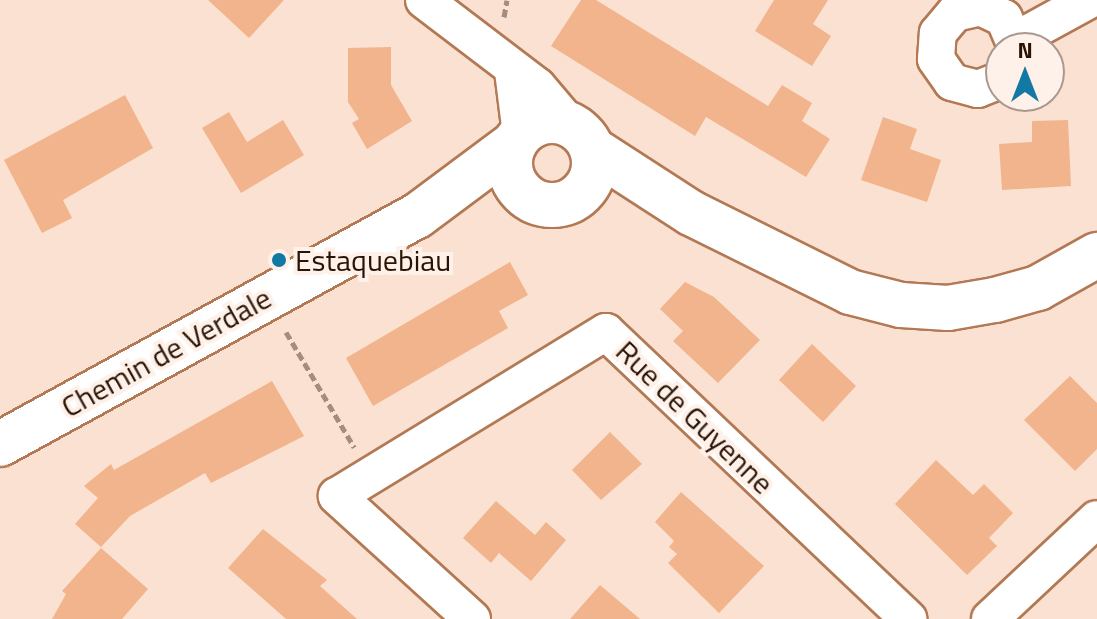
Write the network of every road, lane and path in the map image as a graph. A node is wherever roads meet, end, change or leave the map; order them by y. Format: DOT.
graph roads {
  1 [pos="424,0"];
  2 [pos="1089,0"];
  3 [pos="1010,32"];
  4 [pos="1036,32"];
  5 [pos="513,71"];
  6 [pos="985,86"];
  7 [pos="581,137"];
  8 [pos="518,139"];
  9 [pos="528,198"];
  10 [pos="574,199"];
  11 [pos="691,213"];
  12 [pos="417,216"];
  13 [pos="1097,255"];
  14 [pos="265,297"];
  15 [pos="0,444"];
  16 [pos="371,475"];
  17 [pos="1097,519"];
  18 [pos="472,619"];
  19 [pos="908,619"];
  20 [pos="990,619"];
  1 -- 5 [label="street"];
  2 -- 4 [label="street"];
  3 -- 6 [label="street"];
  5 -- 7 [label="street"];
  5 -- 8 [label="street"];
  7 -- 8 [label="street, Chemin de Verdale"];
  7 -- 10 [label="street"];
  7 -- 11 [label="street, Chemin de Verdale"];
  8 -- 9 [label="street"];
  8 -- 12 [label="street, Chemin de Verdale"];
  9 -- 10 [label="street, Chemin de Verdale"];
  9 -- 12 [label="street, Chemin de Verdale"];
  10 -- 11 [label="street, Chemin de Verdale"];
  11 -- 13 [label="street, Chemin de Verdale"];
  12 -- 14 [label="street, Chemin de Verdale"];
  14 -- 15 [label="street, Chemin de Verdale"];
  14 -- 16 [label="path"];
  16 -- 18 [label="street, Rue de Guyenne"];
  16 -- 19 [label="street, Rue de Guyenne"];
  17 -- 20 [label="street"];
}
